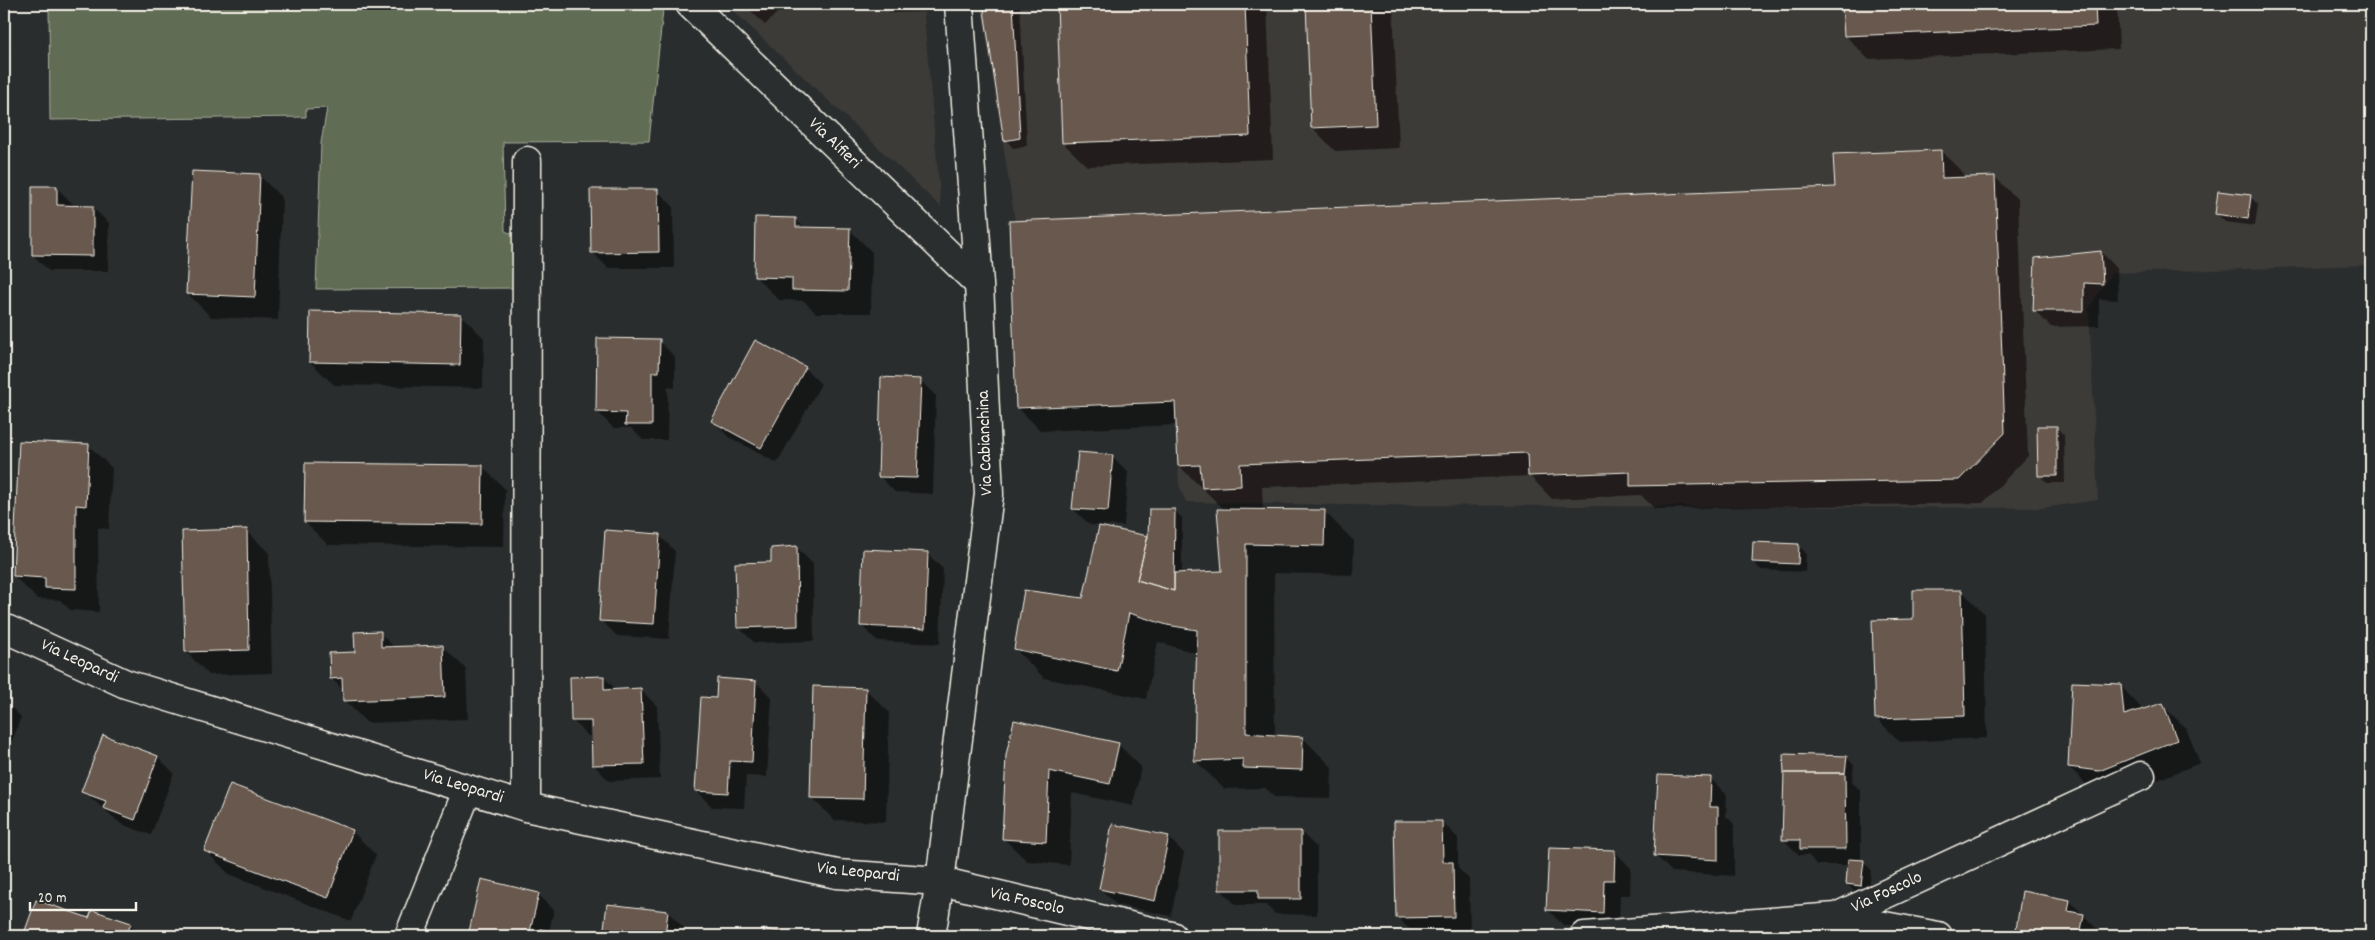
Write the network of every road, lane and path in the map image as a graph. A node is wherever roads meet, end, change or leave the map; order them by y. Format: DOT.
graph roads {
  1 [pos="690,4"];
  2 [pos="959,4"];
  3 [pos="528,161"];
  4 [pos="979,284"];
  5 [pos="4,628"];
  6 [pos="2141,776"];
  7 [pos="468,788"];
  8 [pos="526,806"];
  9 [pos="940,881"];
  10 [pos="1836,917"];
  11 [pos="409,936"];
  12 [pos="931,936"];
  13 [pos="1172,936"];
  14 [pos="1584,936"];
  15 [pos="1938,936"];
  1 -- 4 [label="street, Via Alfieri"];
  2 -- 4 [label="street, Via Cabianchina"];
  3 -- 8 [label="street"];
  4 -- 9 [label="street, Via Cabianchina"];
  5 -- 7 [label="street, Via Leopardi"];
  6 -- 10 [label="street, Via Foscolo"];
  7 -- 8 [label="street, Via Leopardi"];
  7 -- 11 [label="street"];
  8 -- 9 [label="street, Via Leopardi"];
  9 -- 12 [label="street, Via Cabianchina"];
  9 -- 13 [label="street, Via Foscolo"];
  10 -- 14 [label="street, Via Foscolo"];
  10 -- 15 [label="street"];
}
